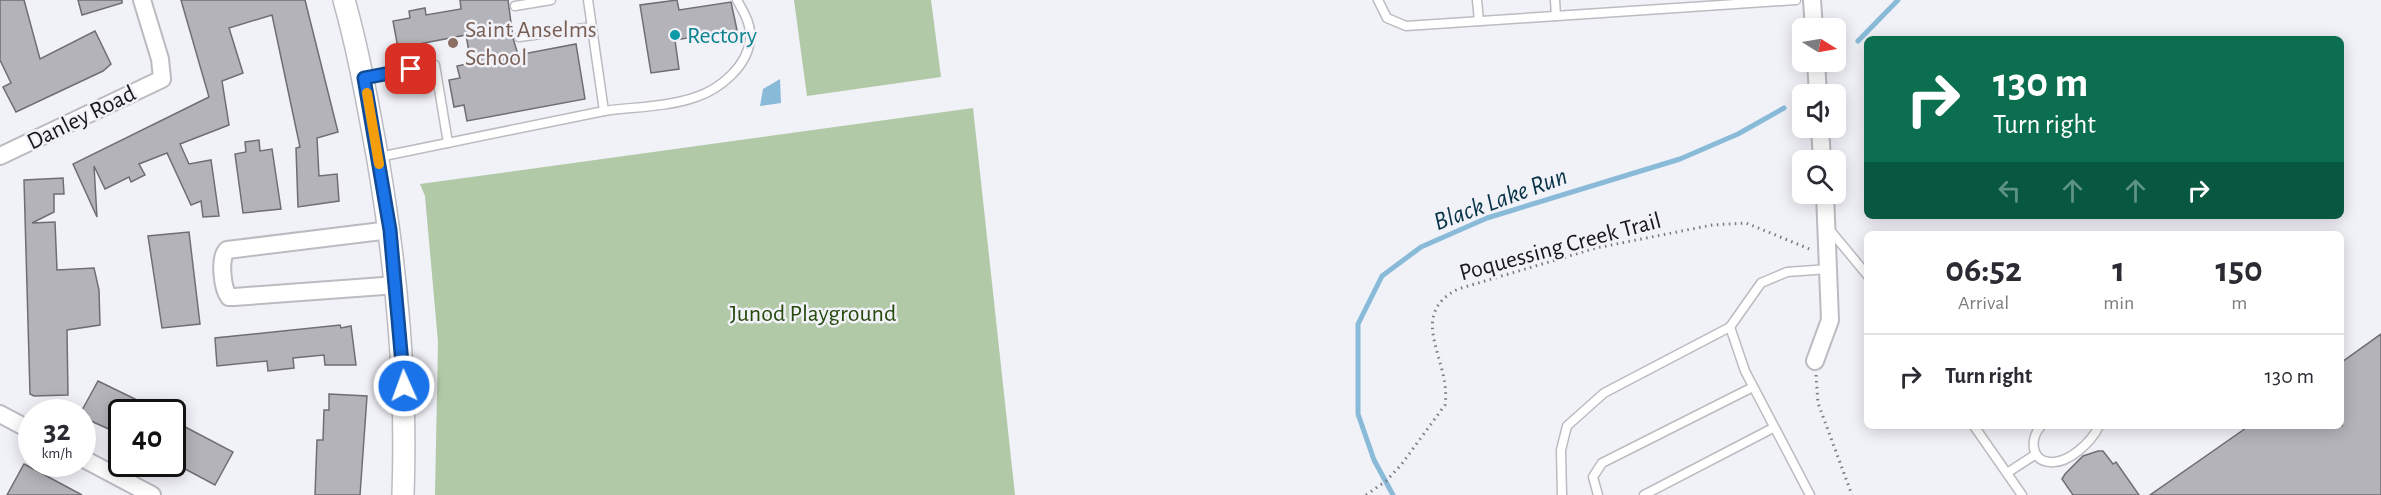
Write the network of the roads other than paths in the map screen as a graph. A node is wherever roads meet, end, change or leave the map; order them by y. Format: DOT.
graph roads {
  1 [pos="142,0"];
  2 [pos="344,0"];
  3 [pos="551,0"];
  4 [pos="588,0"];
  5 [pos="737,0"];
  6 [pos="1378,0"];
  7 [pos="1477,0"];
  8 [pos="1555,0"];
  9 [pos="1796,0"];
  10 [pos="1812,0"];
  11 [pos="1737,2"];
  12 [pos="515,6"];
  13 [pos="1556,16"];
  14 [pos="1813,18"];
  15 [pos="1479,21"];
  16 [pos="592,27"];
  17 [pos="519,37"];
  18 [pos="364,78"];
  19 [pos="604,111"];
  20 [pos="448,143"];
  21 [pos="0,156"];
  22 [pos="377,157"];
  23 [pos="1826,204"];
  24 [pos="1827,226"];
  25 [pos="390,230"];
  26 [pos="1829,269"];
  27 [pos="1864,271"];
  28 [pos="397,285"];
  29 [pos="1730,327"];
  30 [pos="1815,361"];
  31 [pos="1753,387"];
  32 [pos="0,414"];
  33 [pos="18,424"];
  34 [pos="1773,428"];
  35 [pos="1976,429"];
  36 [pos="2039,429"];
  37 [pos="2097,429"];
  38 [pos="2036,454"];
  39 [pos="96,465"];
  40 [pos="2007,473"];
  41 [pos="152,495"];
  42 [pos="402,495"];
  43 [pos="1562,495"];
  44 [pos="1598,495"];
  45 [pos="1644,495"];
  46 [pos="1810,495"];
  47 [pos="2022,495"];
  1 -- 21 [label="street, Danley Road"];
  2 -- 18 [label="street"];
  3 -- 12 [label="lane"];
  4 -- 16 [label="lane"];
  5 -- 19 [label="lane"];
  6 -- 15 [label="lane"];
  7 -- 15 [label="lane"];
  8 -- 13 [label="lane"];
  9 -- 11 [label="lane"];
  10 -- 14 [label="street"];
  11 -- 13 [label="lane"];
  13 -- 15 [label="lane"];
  16 -- 17 [label="lane"];
  16 -- 19 [label="lane"];
  18 -- 20 [label="lane"];
  18 -- 22 [label="street"];
  19 -- 20 [label="lane"];
  20 -- 22 [label="lane"];
  22 -- 25 [label="street"];
  23 -- 24 [label="street"];
  24 -- 26 [label="street"];
  24 -- 27 [label="lane"];
  25 -- 28 [label="street"];
  25 -- 28 [label="street"];
  26 -- 29 [label="lane"];
  26 -- 30 [label="street"];
  28 -- 42 [label="street"];
  29 -- 31 [label="lane"];
  29 -- 43 [label="lane"];
  31 -- 34 [label="lane"];
  31 -- 44 [label="lane"];
  32 -- 33 [label="street"];
  34 -- 45 [label="lane"];
  34 -- 46 [label="lane"];
  35 -- 40 [label="lane"];
  36 -- 38 [label="lane"];
  37 -- 38 [label="lane"];
  38 -- 40 [label="lane"];
  39 -- 41 [label="street"];
  40 -- 47 [label="lane"];
}
